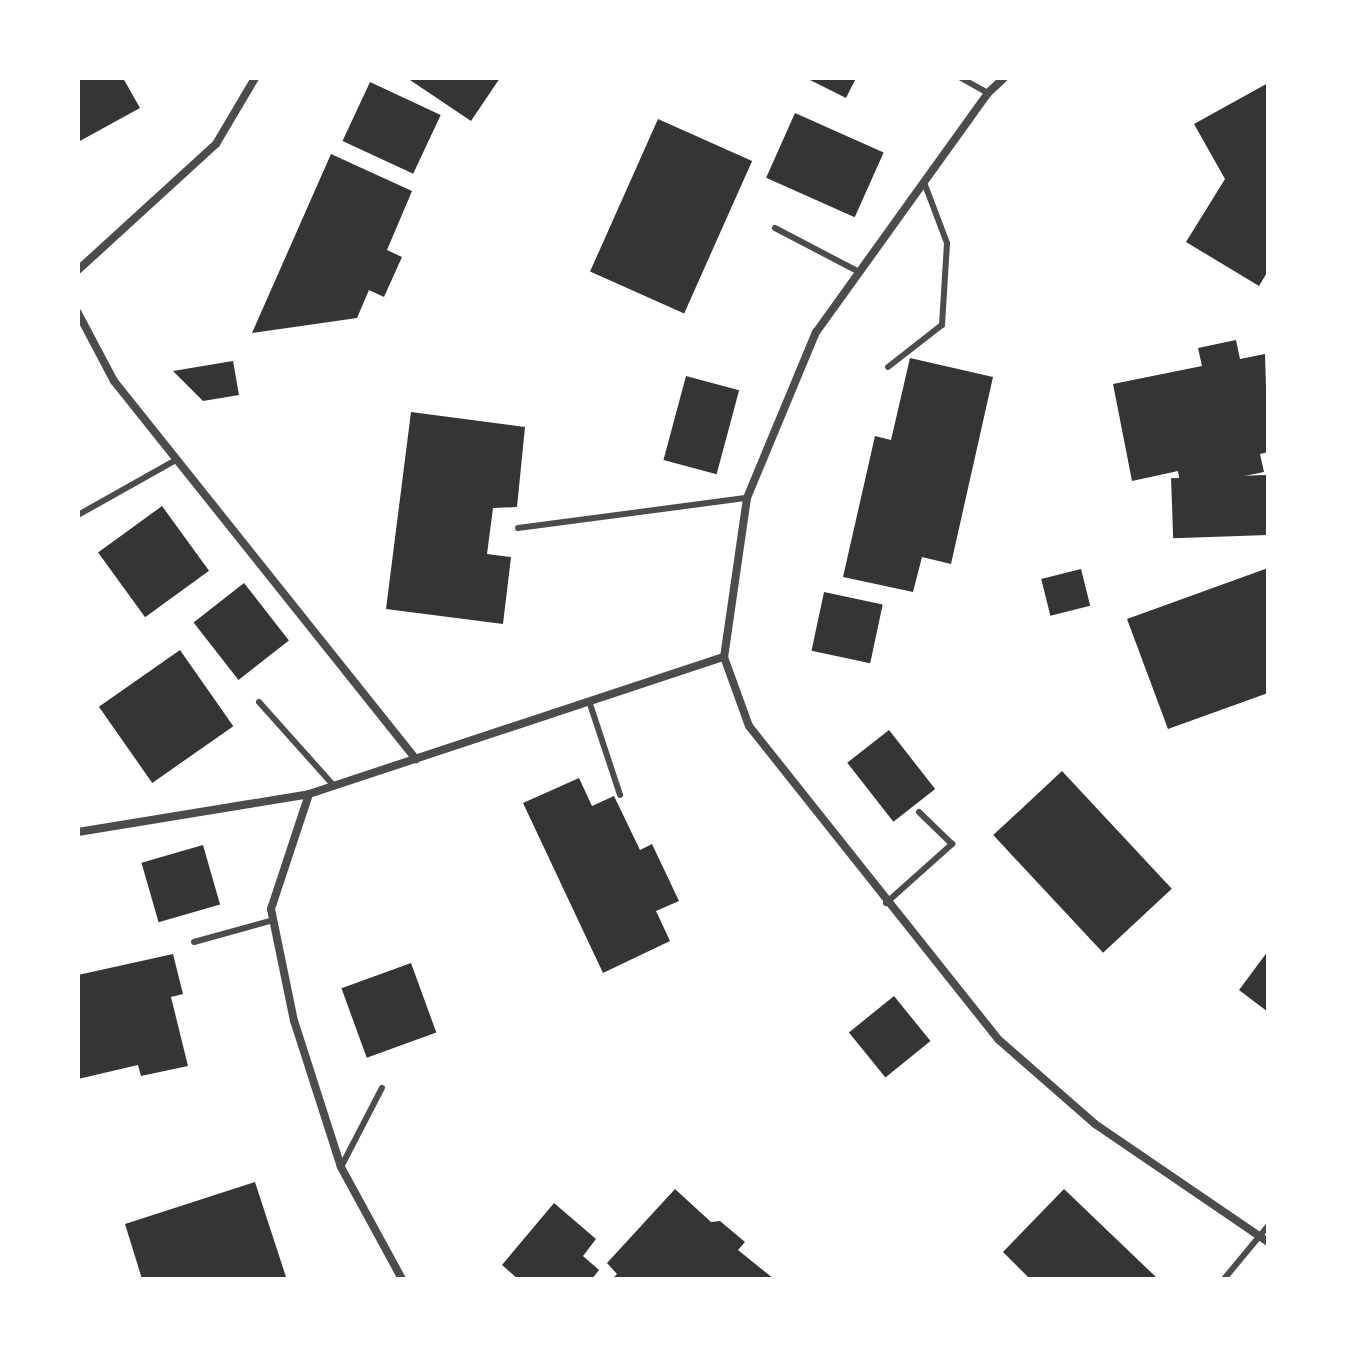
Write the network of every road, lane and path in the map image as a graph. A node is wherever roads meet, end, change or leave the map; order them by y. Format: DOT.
graph roads {
  1 [pos="255,78"];
  2 [pos="961,78"];
  3 [pos="1004,78"];
  4 [pos="988,93"];
  5 [pos="924,182"];
  6 [pos="775,228"];
  7 [pos="78,270"];
  8 [pos="859,272"];
  9 [pos="78,313"];
  10 [pos="888,367"];
  11 [pos="176,460"];
  12 [pos="747,498"];
  13 [pos="78,515"];
  14 [pos="518,528"];
  15 [pos="724,657"];
  16 [pos="589,701"];
  17 [pos="259,702"];
  18 [pos="416,759"];
  19 [pos="334,786"];
  20 [pos="309,794"];
  21 [pos="620,795"];
  22 [pos="919,812"];
  23 [pos="78,832"];
  24 [pos="886,903"];
  25 [pos="274,920"];
  26 [pos="194,942"];
  27 [pos="382,1088"];
  28 [pos="341,1167"];
  29 [pos="1268,1226"];
  30 [pos="1264,1239"];
  31 [pos="402,1279"];
  32 [pos="1224,1279"];
  1 -- 7 [label="street"];
  2 -- 4 [label="lane"];
  3 -- 4 [label="street"];
  4 -- 5 [label="street"];
  5 -- 8 [label="street"];
  5 -- 10 [label="lane"];
  6 -- 8 [label="lane"];
  8 -- 12 [label="street"];
  9 -- 11 [label="street"];
  11 -- 13 [label="lane"];
  11 -- 18 [label="street"];
  12 -- 14 [label="lane"];
  12 -- 15 [label="street"];
  15 -- 16 [label="street"];
  15 -- 24 [label="street"];
  16 -- 18 [label="street"];
  16 -- 21 [label="lane"];
  17 -- 19 [label="lane"];
  18 -- 19 [label="street"];
  19 -- 20 [label="street"];
  20 -- 23 [label="street"];
  20 -- 25 [label="street"];
  22 -- 24 [label="lane"];
  24 -- 30 [label="street"];
  25 -- 26 [label="lane"];
  25 -- 28 [label="street"];
  27 -- 28 [label="lane"];
  28 -- 31 [label="street"];
  29 -- 30 [label="lane"];
  30 -- 32 [label="lane"];
}
